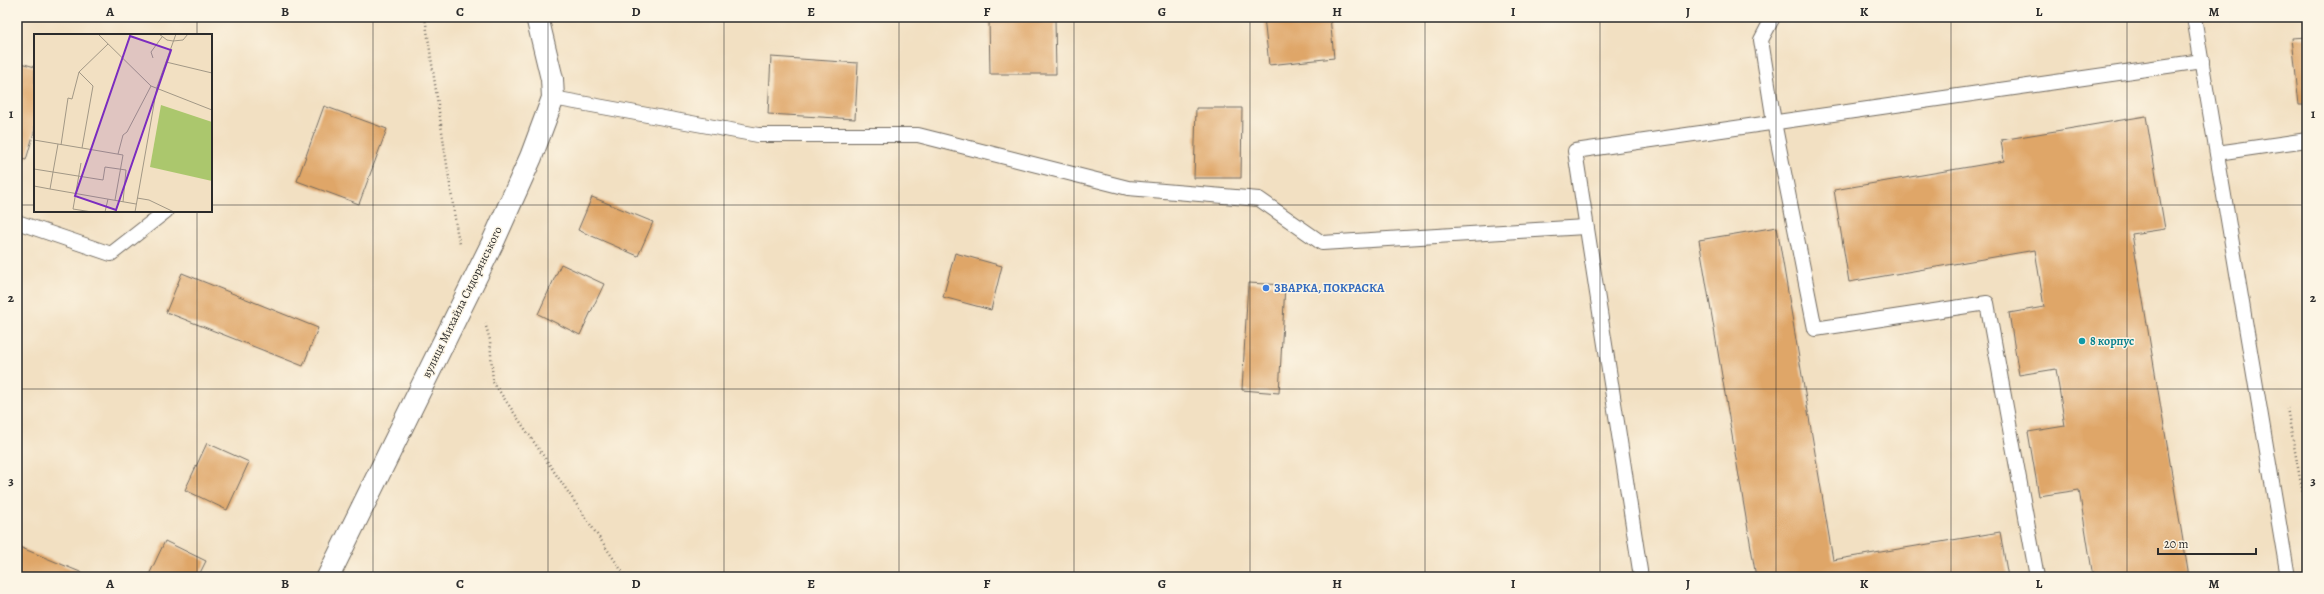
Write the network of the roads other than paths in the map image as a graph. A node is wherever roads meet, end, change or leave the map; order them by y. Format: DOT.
graph roads {
  1 [pos="537,17"];
  2 [pos="1773,17"];
  3 [pos="2194,17"];
  4 [pos="2202,61"];
  5 [pos="553,98"];
  6 [pos="1774,122"];
  7 [pos="2307,140"];
  8 [pos="2217,153"];
  9 [pos="165,212"];
  10 [pos="17,222"];
  11 [pos="1586,226"];
  12 [pos="328,577"];
  13 [pos="1641,577"];
  14 [pos="2037,577"];
  15 [pos="2288,577"];
  1 -- 5 [label="street, вулиця Михайла Сидорянського"];
  2 -- 6 [label="lane"];
  3 -- 4 [label="lane"];
  4 -- 6 [label="lane"];
  4 -- 8 [label="lane"];
  5 -- 11 [label="lane"];
  5 -- 12 [label="street, вулиця Михайла Сидорянського"];
  6 -- 11 [label="lane"];
  6 -- 14 [label="lane"];
  7 -- 8 [label="lane"];
  8 -- 15 [label="lane"];
  9 -- 10 [label="lane"];
  11 -- 13 [label="lane"];
}
